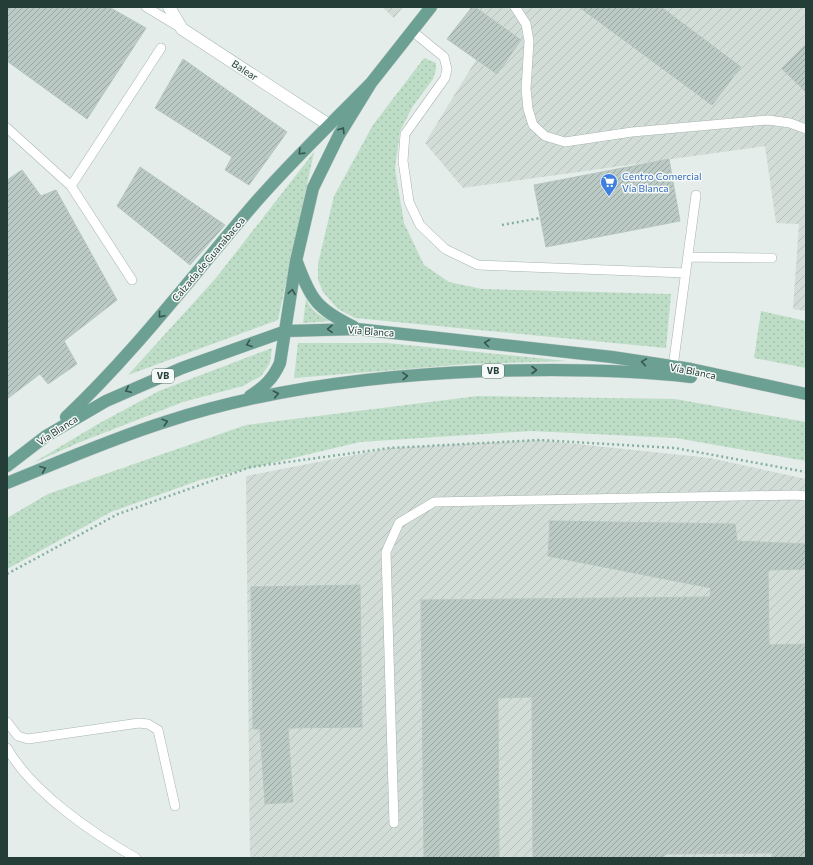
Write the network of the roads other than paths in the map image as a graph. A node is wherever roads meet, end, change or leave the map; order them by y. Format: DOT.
graph roads {
  1 [pos="146,7"];
  2 [pos="169,7"];
  3 [pos="431,7"];
  4 [pos="515,7"];
  5 [pos="182,29"];
  6 [pos="412,31"];
  7 [pos="161,48"];
  8 [pos="372,83"];
  9 [pos="329,126"];
  10 [pos="7,128"];
  11 [pos="806,129"];
  12 [pos="71,186"];
  13 [pos="696,195"];
  14 [pos="688,256"];
  15 [pos="772,258"];
  16 [pos="296,261"];
  17 [pos="686,273"];
  18 [pos="132,280"];
  19 [pos="357,329"];
  20 [pos="286,331"];
  21 [pos="673,367"];
  22 [pos="764,386"];
  23 [pos="806,394"];
  24 [pos="224,405"];
  25 [pos="46,436"];
  26 [pos="7,466"];
  27 [pos="7,483"];
  28 [pos="806,496"];
  29 [pos="7,722"];
  30 [pos="7,748"];
  31 [pos="175,806"];
  32 [pos="394,823"];
  33 [pos="136,858"];
  1 -- 5 [label="lane"];
  2 -- 5 [label="street, Balear"];
  3 -- 6 [label="main road, Calzada de Guanabacoa"];
  4 -- 11 [label="lane"];
  5 -- 9 [label="street, Balear"];
  6 -- 8 [label="main road, Calzada de Guanabacoa"];
  6 -- 17 [label="lane"];
  7 -- 12 [label="lane"];
  8 -- 9 [label="main road, Calzada de Guanabacoa"];
  16 -- 8 [label="main road, Calzada de Guanabacoa, one-way"];
  9 -- 25 [label="main road, Calzada de Guanabacoa, one-way"];
  10 -- 12 [label="lane"];
  12 -- 18 [label="lane"];
  13 -- 14 [label="lane"];
  14 -- 15 [label="lane"];
  14 -- 17 [label="lane"];
  16 -- 19 [label="main road"];
  20 -- 16 [label="main road, Calzada de Guanabacoa, one-way"];
  17 -- 21 [label="lane"];
  19 -- 20 [label="main road, Vía Blanca / VB, one-way"];
  21 -- 19 [label="main road, Vía Blanca / VB, one-way"];
  20 -- 24 [label="main road, Calzada de Guanabacoa"];
  20 -- 25 [label="main road, Vía Blanca / VB, one-way"];
  21 -- 22 [label="main road, Vía Blanca / VB"];
  22 -- 23 [label="main road, Vía Blanca / VB"];
  24 -- 22 [label="main road, Vía Blanca / VB, one-way"];
  27 -- 24 [label="main road, Vía Blanca / VB, one-way"];
  25 -- 26 [label="main road, Vía Blanca / VB"];
  28 -- 32 [label="lane"];
  29 -- 31 [label="lane"];
  30 -- 33 [label="lane"];
}
